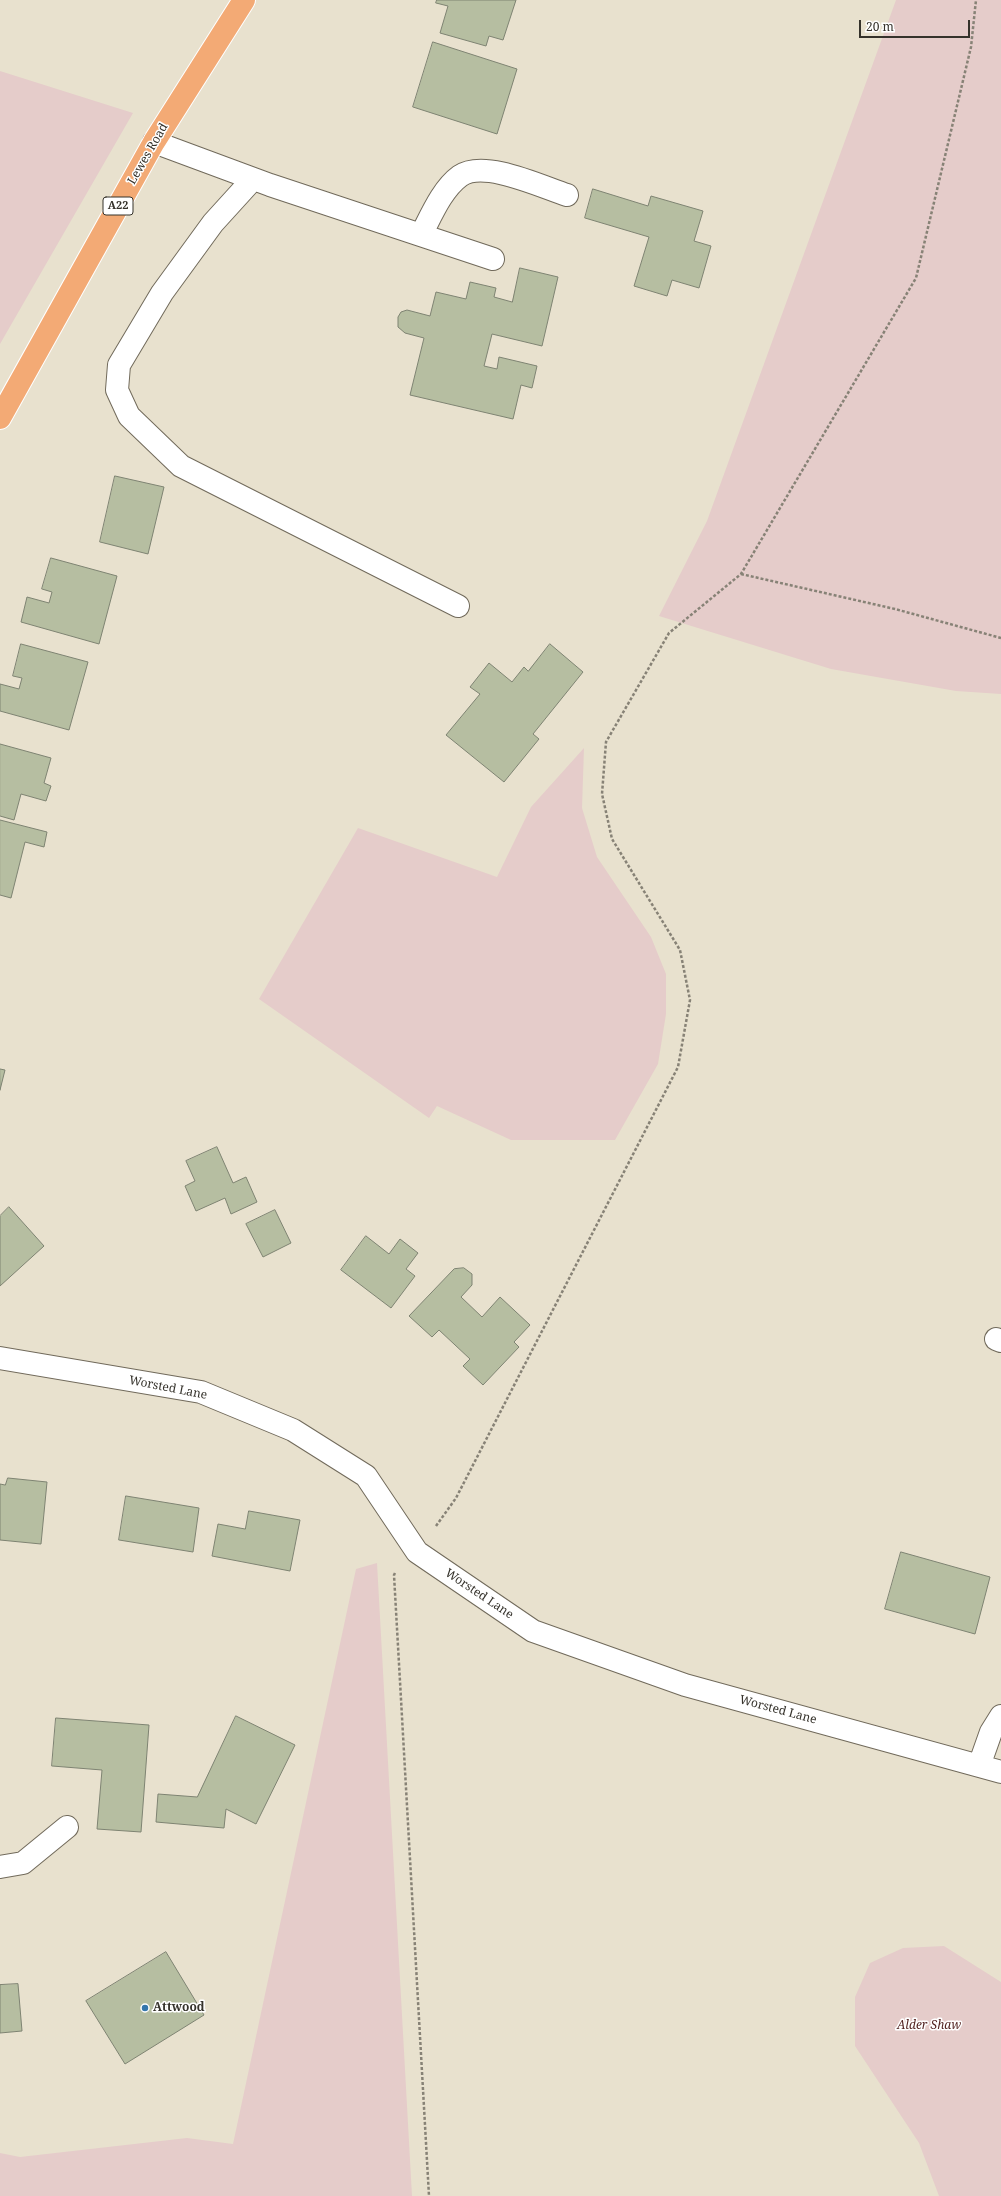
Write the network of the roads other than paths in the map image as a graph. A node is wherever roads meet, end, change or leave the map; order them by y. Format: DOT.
graph roads {
  1 [pos="244,0"];
  2 [pos="154,142"];
  3 [pos="253,179"];
  4 [pos="567,195"];
  5 [pos="421,235"];
  6 [pos="494,259"];
  7 [pos="0,418"];
  8 [pos="458,606"];
  9 [pos="0,1358"];
  10 [pos="1001,1716"];
  11 [pos="979,1766"];
  12 [pos="1001,1772"];
  13 [pos="67,1827"];
  14 [pos="0,1867"];
  1 -- 2 [label="highway, Lewes Road / A22"];
  2 -- 3 [label="street"];
  2 -- 7 [label="highway, Lewes Road / A22"];
  3 -- 5 [label="street"];
  3 -- 8 [label="street"];
  4 -- 5 [label="street"];
  5 -- 6 [label="street"];
  9 -- 11 [label="street, Worsted Lane"];
  10 -- 11 [label="street"];
  11 -- 12 [label="street, Worsted Lane"];
  13 -- 14 [label="street"];
}
